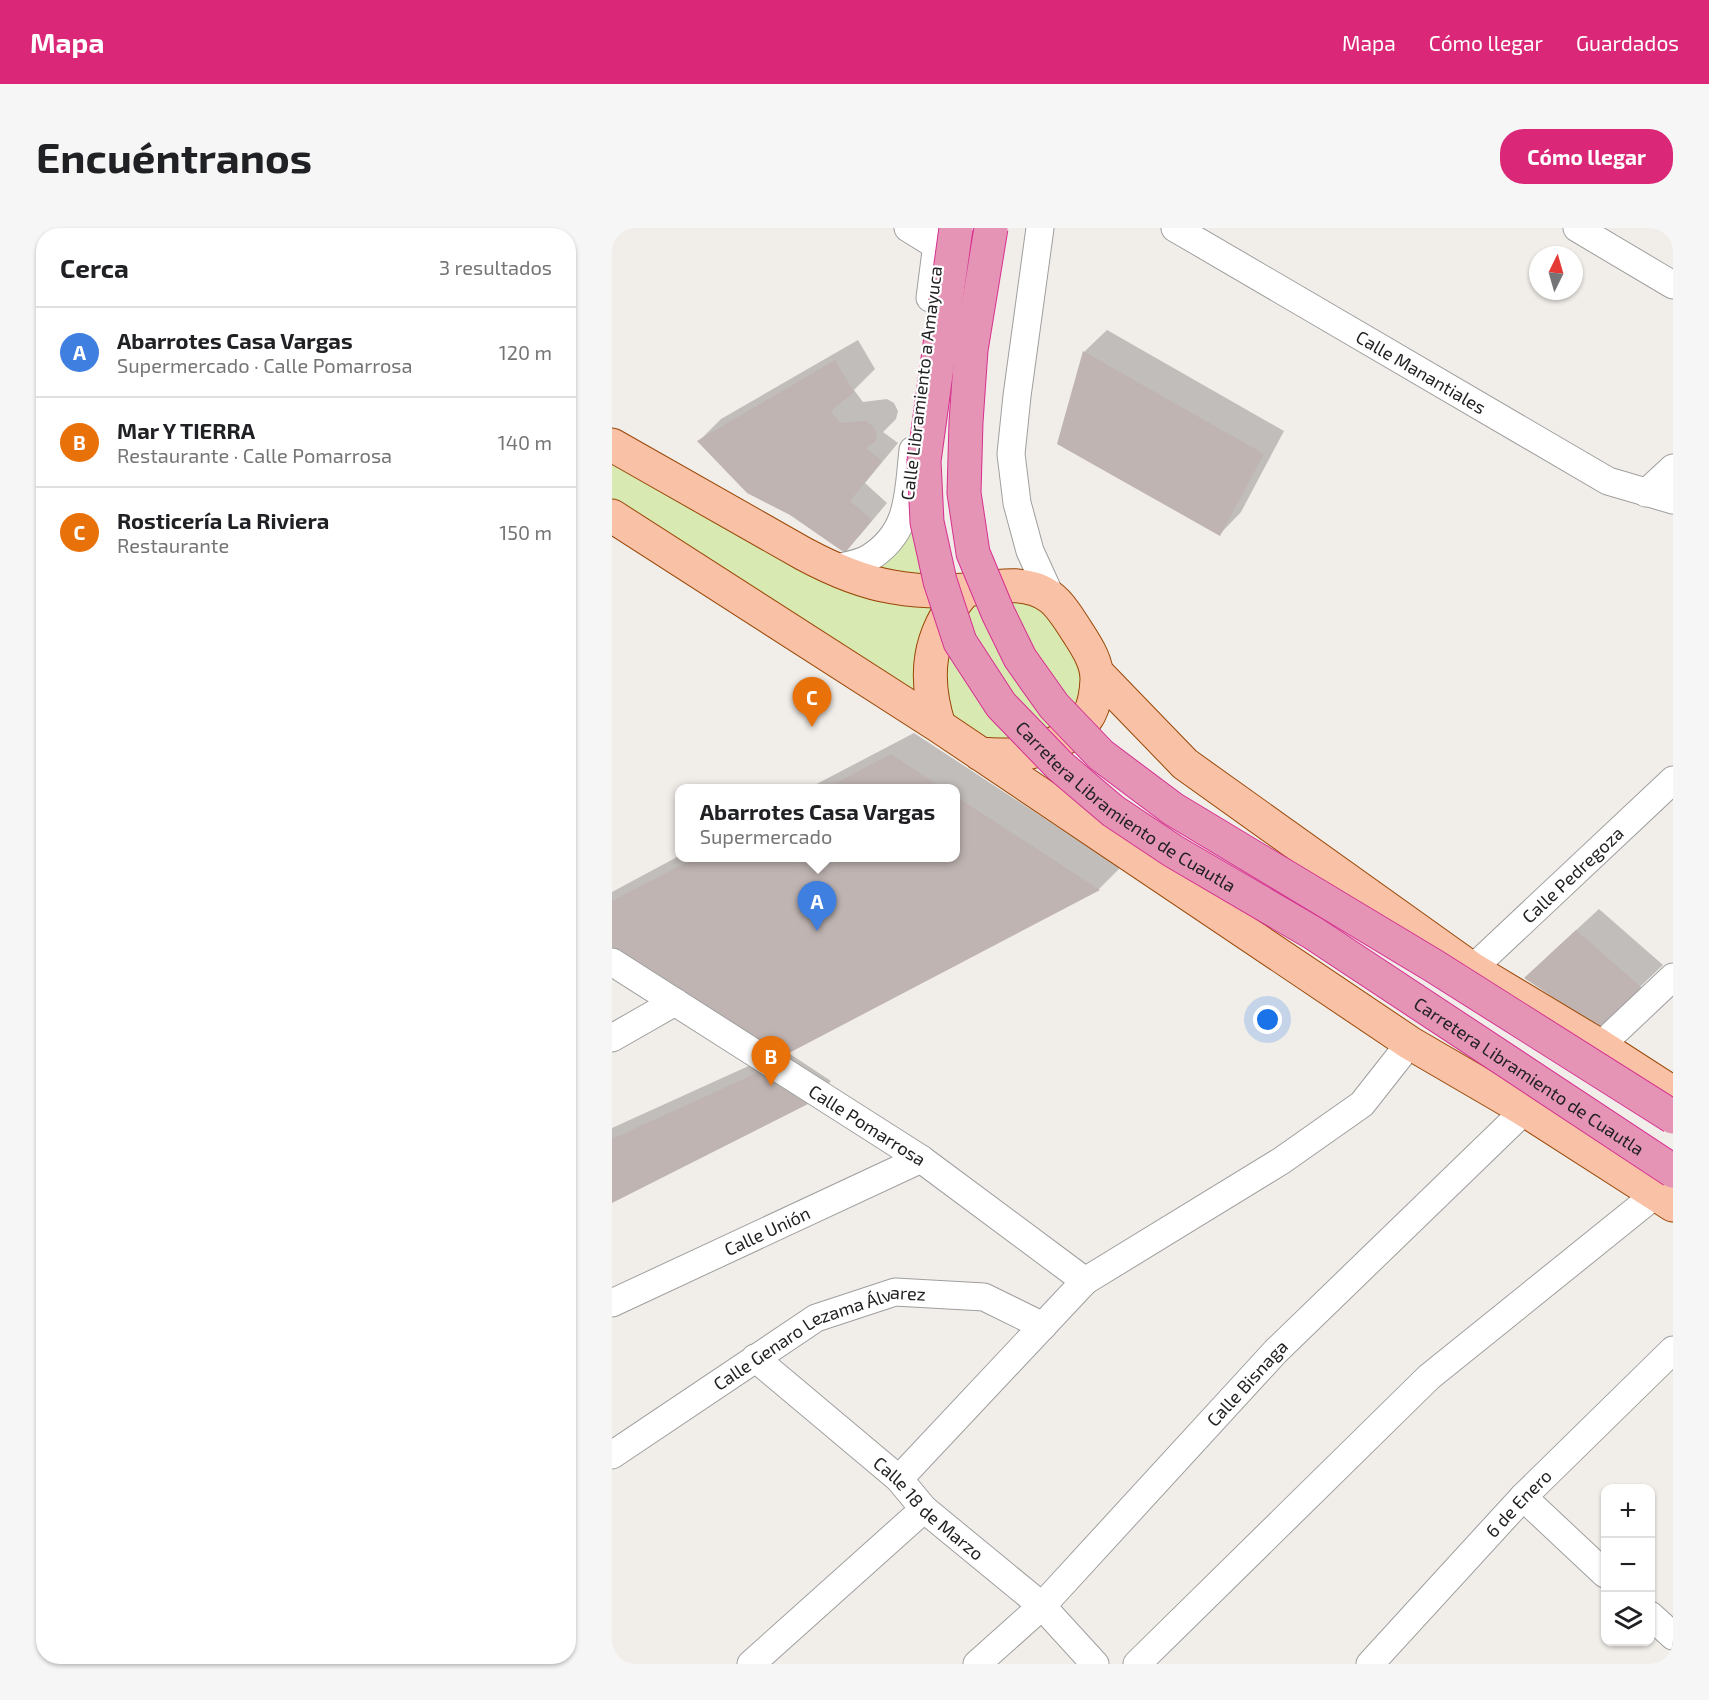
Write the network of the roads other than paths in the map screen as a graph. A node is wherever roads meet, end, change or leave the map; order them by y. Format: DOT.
graph roads {
  1 [pos="909,228"];
  2 [pos="991,228"];
  3 [pos="1040,228"];
  4 [pos="1175,228"];
  5 [pos="1577,228"];
  6 [pos="944,234"];
  7 [pos="1673,285"];
  8 [pos="613,448"];
  9 [pos="1673,468"];
  10 [pos="1646,493"];
  11 [pos="1673,500"];
  12 [pos="612,516"];
  13 [pos="833,569"];
  14 [pos="965,590"];
  15 [pos="1051,597"];
  16 [pos="1097,673"];
  17 [pos="939,726"];
  18 [pos="980,754"];
  19 [pos="1673,780"];
  20 [pos="612,962"];
  21 [pos="1472,969"];
  22 [pos="1673,977"];
  23 [pos="675,1002"];
  24 [pos="612,1038"];
  25 [pos="1410,1043"];
  26 [pos="1600,1046"];
  27 [pos="1673,1093"];
  28 [pos="1525,1110"];
  29 [pos="1673,1117"];
  30 [pos="921,1159"];
  31 [pos="1667,1190"];
  32 [pos="1085,1281"];
  33 [pos="612,1303"];
  34 [pos="1043,1326"];
  35 [pos="1673,1350"];
  36 [pos="755,1358"];
  37 [pos="612,1455"];
  38 [pos="899,1479"];
  39 [pos="1523,1497"];
  40 [pos="924,1509"];
  41 [pos="1601,1570"];
  42 [pos="1042,1606"];
  43 [pos="1655,1620"];
  44 [pos="1673,1636"];
  45 [pos="1378,1662"];
  46 [pos="750,1664"];
  47 [pos="977,1664"];
  48 [pos="1095,1664"];
  49 [pos="1137,1664"];
  1 -- 6 [label="street"];
  2 -- 29 [label="highway, Carretera Libramiento de Cuautla, bridge"];
  3 -- 15 [label="street"];
  4 -- 10 [label="street, Calle Manantiales"];
  5 -- 7 [label="street"];
  6 -- 13 [label="street, Calle Libramiento a Amayuca"];
  6 -- 31 [label="highway, Carretera Libramiento de Cuautla, bridge"];
  8 -- 13 [label="main road"];
  9 -- 10 [label="street"];
  10 -- 11 [label="street, Calle Manantiales"];
  12 -- 17 [label="main road"];
  13 -- 14 [label="main road"];
  14 -- 15 [label="main road"];
  14 -- 17 [label="main road"];
  15 -- 16 [label="main road"];
  16 -- 18 [label="main road"];
  16 -- 21 [label="main road"];
  17 -- 18 [label="main road"];
  18 -- 25 [label="main road"];
  19 -- 21 [label="street, Calle Pedregoza"];
  20 -- 23 [label="street, Calle Pomarrosa"];
  21 -- 26 [label="main road"];
  22 -- 26 [label="street"];
  23 -- 24 [label="street"];
  23 -- 30 [label="street, Calle Pomarrosa"];
  25 -- 28 [label="main road"];
  25 -- 32 [label="street"];
  26 -- 27 [label="main road"];
  28 -- 31 [label="main road"];
  28 -- 42 [label="street, Calle Bisnaga"];
  30 -- 32 [label="street, Calle Pomarrosa"];
  30 -- 33 [label="street, Calle Unión"];
  31 -- 49 [label="street"];
  32 -- 34 [label="street"];
  34 -- 36 [label="street, Calle Genaro Lezama Álvarez"];
  34 -- 38 [label="street"];
  35 -- 39 [label="street, 6 de Enero"];
  36 -- 37 [label="street, Calle Genaro Lezama Álvarez"];
  36 -- 38 [label="street, Calle 18 de Marzo"];
  38 -- 40 [label="street, Calle 18 de Marzo"];
  39 -- 41 [label="street"];
  39 -- 45 [label="street, 6 de Enero"];
  40 -- 42 [label="street, Calle 18 de Marzo"];
  40 -- 46 [label="street"];
  42 -- 47 [label="street, Calle Bisnaga"];
  42 -- 48 [label="street, Calle 18 de Marzo"];
  43 -- 44 [label="street"];
}
